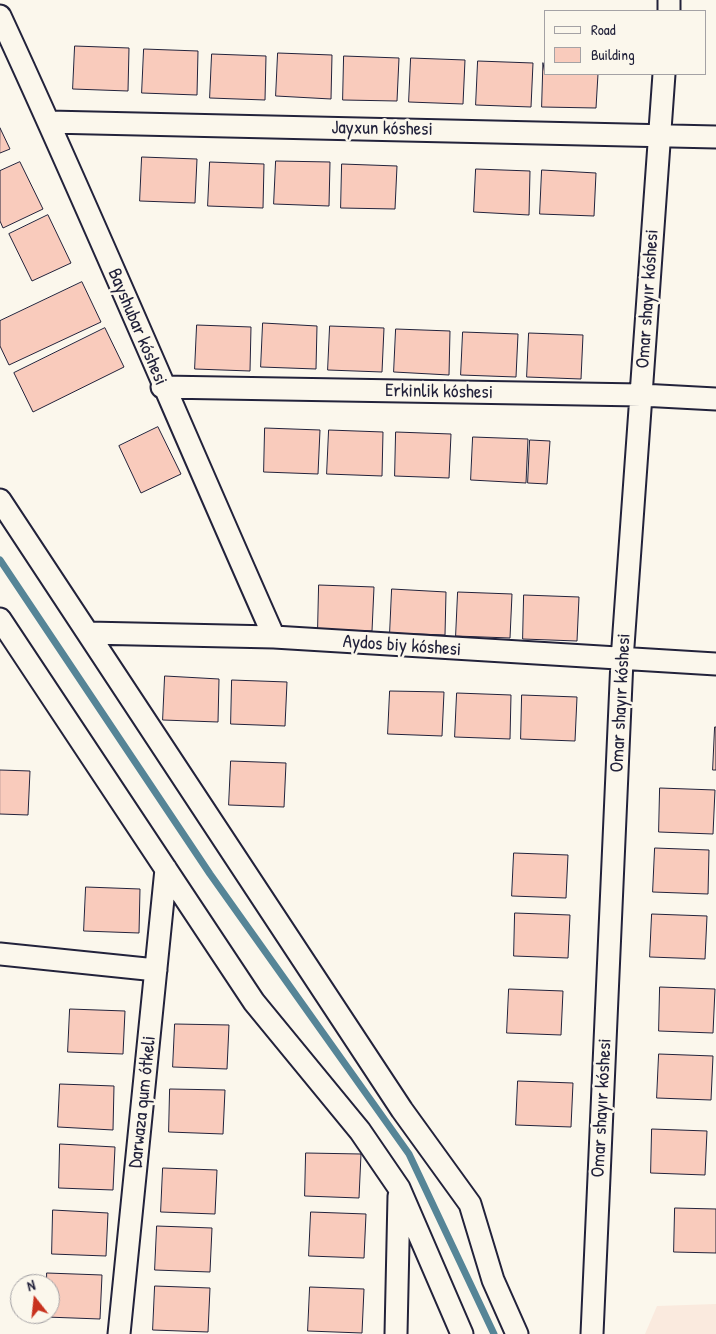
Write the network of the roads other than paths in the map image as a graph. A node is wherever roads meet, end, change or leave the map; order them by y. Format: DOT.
graph roads {
  1 [pos="0,16"];
  2 [pos="664,75"];
  3 [pos="49,122"];
  4 [pos="660,135"];
  5 [pos="716,137"];
  6 [pos="162,387"];
  7 [pos="641,395"];
  8 [pos="716,399"];
  9 [pos="0,500"];
  10 [pos="0,618"];
  11 [pos="88,633"];
  12 [pos="274,637"];
  13 [pos="622,660"];
  14 [pos="716,664"];
  15 [pos="166,870"];
  16 [pos="0,954"];
  17 [pos="156,970"];
  18 [pos="399,1188"];
  19 [pos="120,1334"];
  20 [pos="396,1334"];
  21 [pos="462,1334"];
  22 [pos="518,1334"];
  23 [pos="592,1334"];
  1 -- 3 [label="street, Bayshubar kóshesi"];
  2 -- 4 [label="street, Omar shayır kóshesi"];
  3 -- 4 [label="street, Jayxun kóshesi"];
  3 -- 6 [label="street, Bayshubar kóshesi"];
  4 -- 5 [label="street, Jayxun kóshesi"];
  4 -- 7 [label="street, Omar shayır kóshesi"];
  6 -- 7 [label="street, Erkinlik kóshesi"];
  6 -- 12 [label="street, Bayshubar kóshesi"];
  7 -- 8 [label="street, Erkinlik kóshesi"];
  7 -- 13 [label="street, Omar shayır kóshesi"];
  9 -- 11 [label="street"];
  10 -- 15 [label="street"];
  11 -- 12 [label="street, Aydos biy kóshesi"];
  11 -- 22 [label="street"];
  12 -- 13 [label="street, Aydos biy kóshesi"];
  13 -- 14 [label="street, Aydos biy kóshesi"];
  13 -- 23 [label="street, Omar shayır kóshesi"];
  15 -- 17 [label="street, Darwaza qum ótkeli"];
  15 -- 18 [label="street"];
  16 -- 17 [label="street"];
  17 -- 19 [label="street, Darwaza qum ótkeli"];
  18 -- 20 [label="street"];
  18 -- 21 [label="street"];
}
